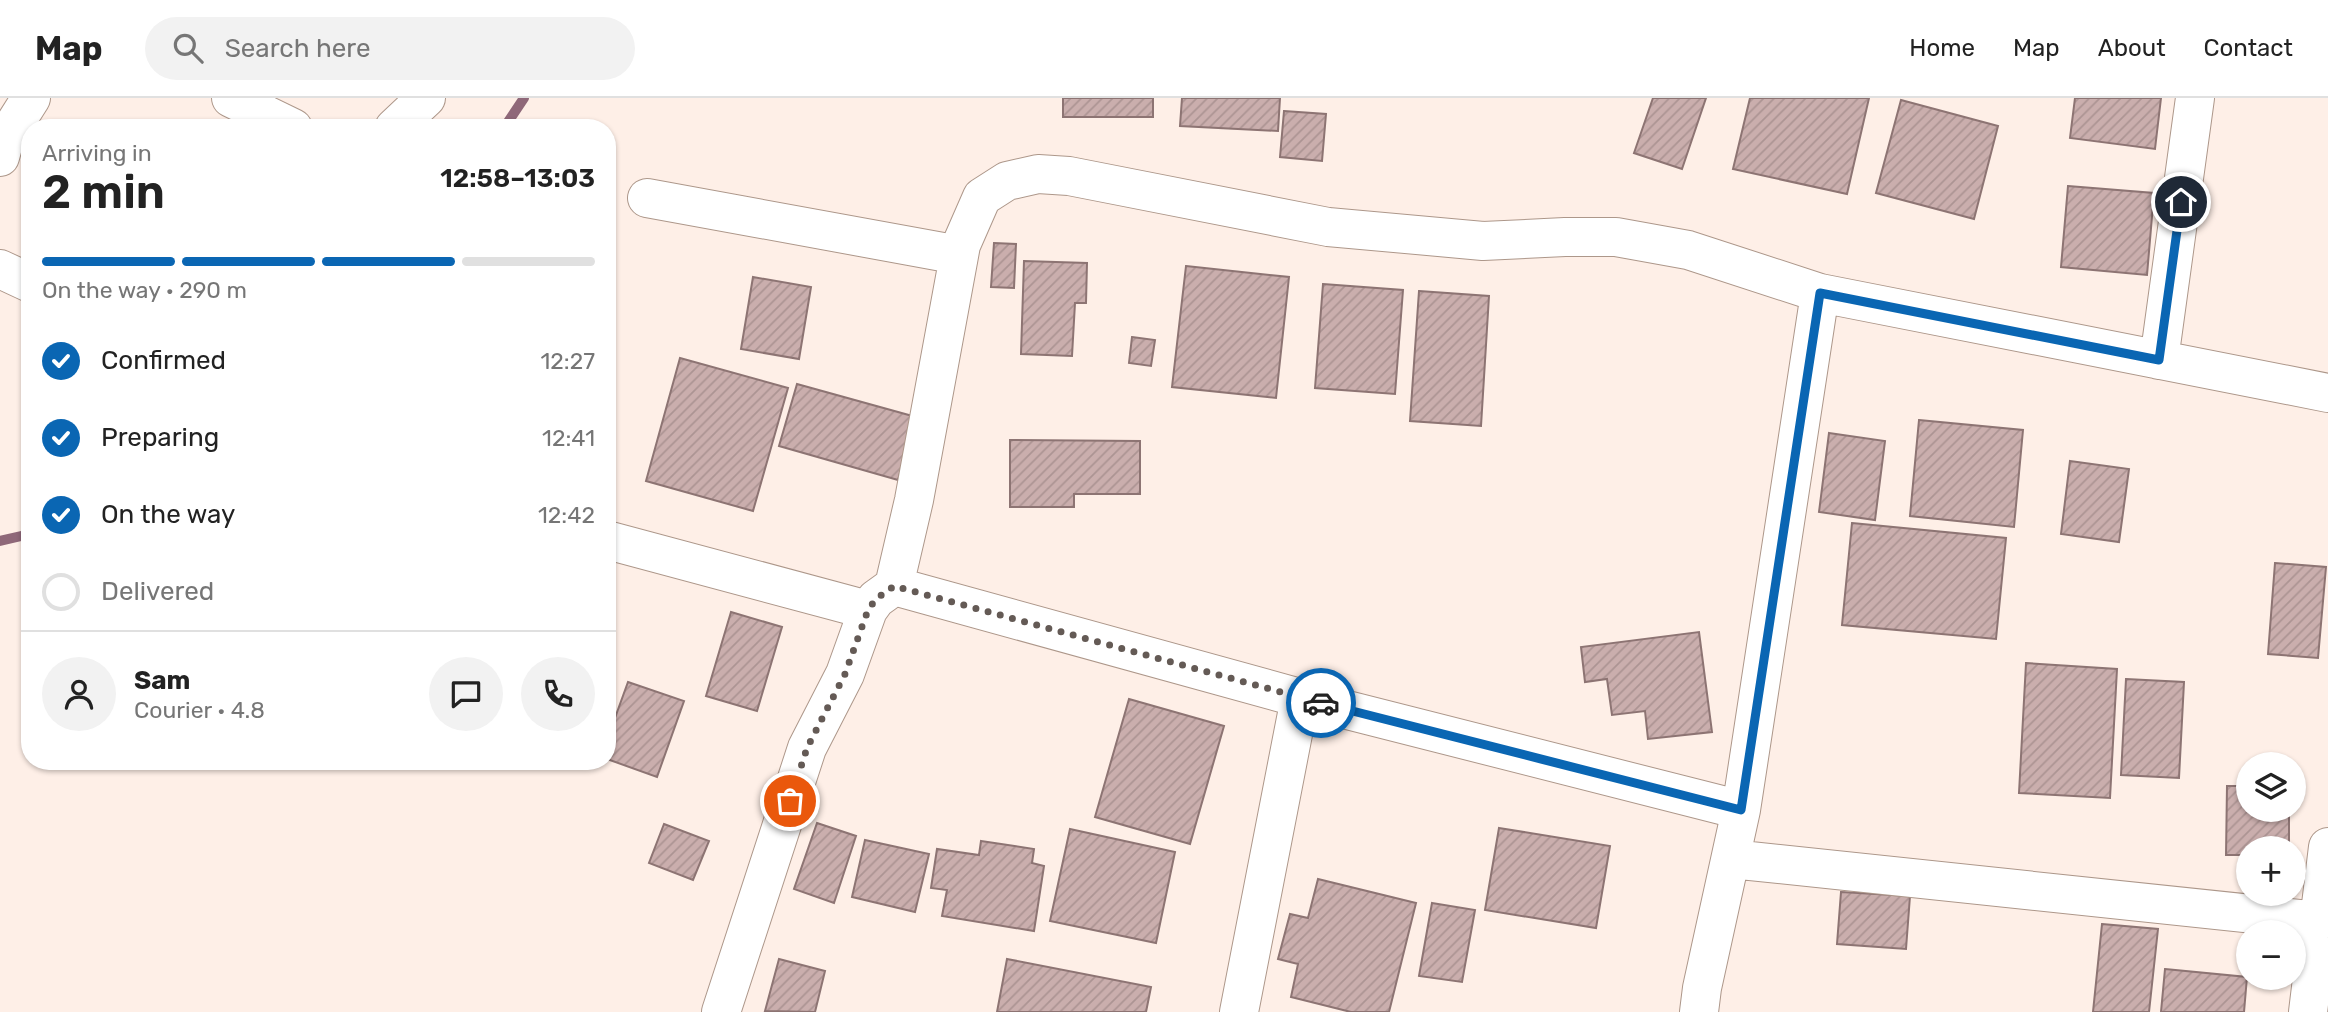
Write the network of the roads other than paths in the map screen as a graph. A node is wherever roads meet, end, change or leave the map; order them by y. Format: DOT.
graph roads {
  1 [pos="31,98"];
  2 [pos="232,98"];
  3 [pos="426,98"];
  4 [pos="2195,98"];
  5 [pos="275,119"];
  6 [pos="404,119"];
  7 [pos="0,157"];
  8 [pos="647,198"];
  9 [pos="959,255"];
  10 [pos="0,269"];
  11 [pos="21,279"];
  12 [pos="1820,293"];
  13 [pos="2159,360"];
  14 [pos="2328,393"];
  15 [pos="616,542"];
  16 [pos="881,598"];
  17 [pos="1300,698"];
  18 [pos="1741,810"];
  19 [pos="2328,847"];
  20 [pos="1731,859"];
  21 [pos="2319,922"];
  22 [pos="721,1012"];
  23 [pos="1239,1012"];
  24 [pos="1699,1012"];
  25 [pos="2308,1012"];
  1 -- 7 [label="street"];
  2 -- 5 [label="street"];
  3 -- 6 [label="street"];
  4 -- 13 [label="street"];
  8 -- 9 [label="street"];
  9 -- 12 [label="street"];
  9 -- 16 [label="street"];
  10 -- 11 [label="street"];
  12 -- 13 [label="street"];
  12 -- 18 [label="street"];
  13 -- 14 [label="street"];
  15 -- 16 [label="street"];
  16 -- 17 [label="street"];
  16 -- 22 [label="street"];
  17 -- 18 [label="street"];
  17 -- 23 [label="street"];
  18 -- 20 [label="street"];
  19 -- 21 [label="street"];
  20 -- 21 [label="street"];
  20 -- 24 [label="street"];
  21 -- 25 [label="street"];
}
